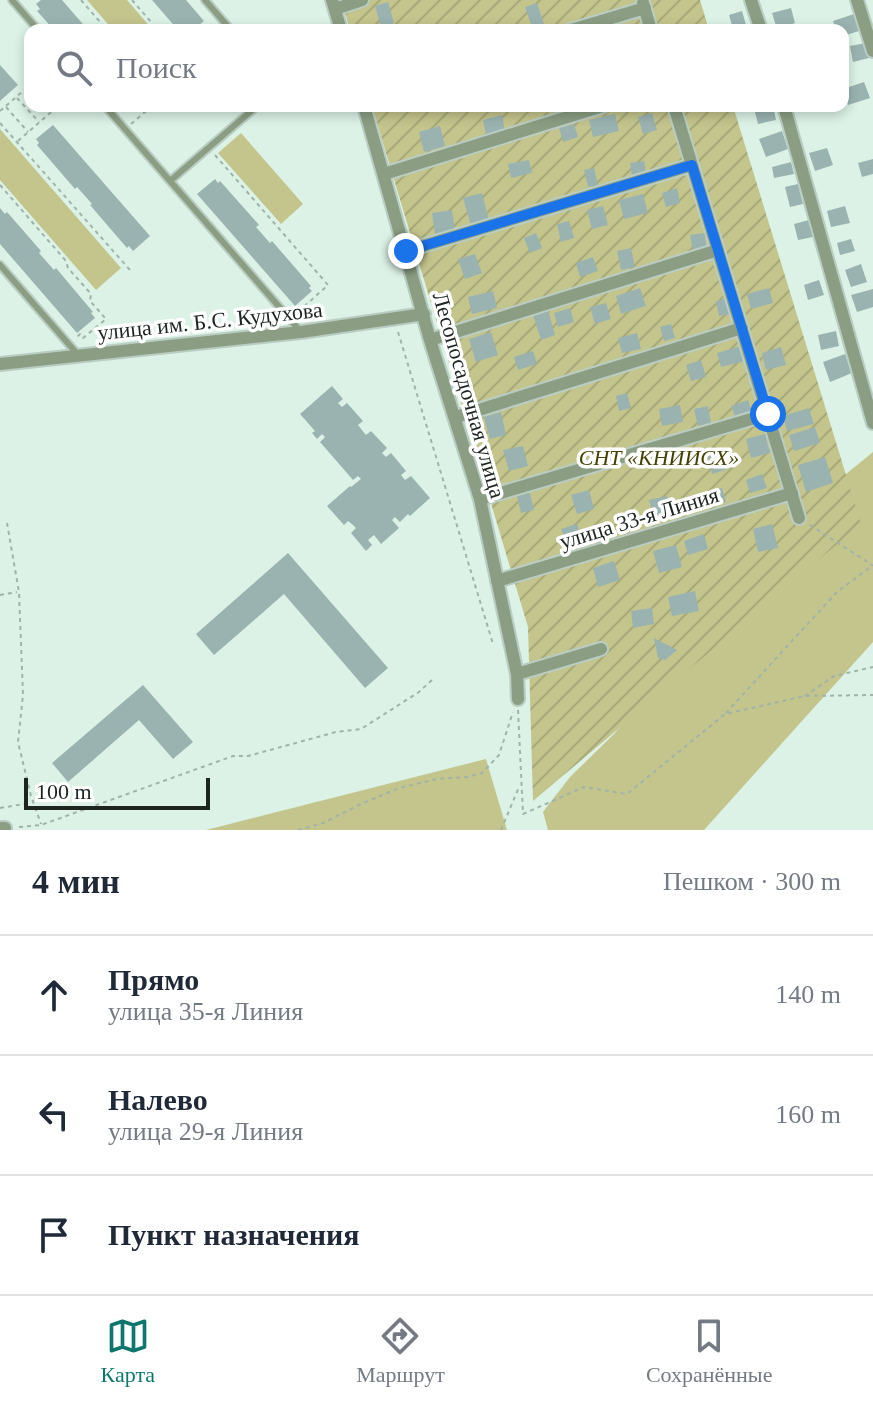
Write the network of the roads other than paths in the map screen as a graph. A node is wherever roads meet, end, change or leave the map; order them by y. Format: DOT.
graph roads {
  1 [pos="12,0"];
  2 [pos="205,0"];
  3 [pos="362,0"];
  4 [pos="751,0"];
  5 [pos="857,0"];
  6 [pos="334,4"];
  7 [pos="643,4"];
  8 [pos="33,24"];
  9 [pos="226,24"];
  10 [pos="339,24"];
  11 [pos="588,24"];
  12 [pos="649,24"];
  13 [pos="759,24"];
  14 [pos="873,51"];
  15 [pos="110,112"];
  16 [pos="250,112"];
  17 [pos="366,112"];
  18 [pos="584,112"];
  19 [pos="676,112"];
  20 [pos="786,112"];
  21 [pos="692,165"];
  22 [pos="384,174"];
  23 [pos="170,181"];
  24 [pos="718,250"];
  25 [pos="406,251"];
  26 [pos="0,265"];
  27 [pos="424,314"];
  28 [pos="742,328"];
  29 [pos="301,332"];
  30 [pos="430,340"];
  31 [pos="79,356"];
  32 [pos="0,364"];
  33 [pos="768,414"];
  34 [pos="456,417"];
  35 [pos="873,423"];
  36 [pos="792,493"];
  37 [pos="480,499"];
  38 [pos="799,518"];
  39 [pos="497,581"];
  40 [pos="601,649"];
  41 [pos="517,674"];
  42 [pos="518,699"];
  1 -- 8 [label="lane"];
  2 -- 9 [label="lane"];
  3 -- 6 [label="street"];
  4 -- 13 [label="street"];
  5 -- 14 [label="street"];
  6 -- 10 [label="street"];
  7 -- 11 [label="street"];
  7 -- 12 [label="street"];
  15 -- 23 [label="lane"];
  16 -- 23 [label="lane"];
  17 -- 22 [label="street, Лесопосадочная улица"];
  18 -- 22 [label="street"];
  19 -- 21 [label="street"];
  20 -- 35 [label="street"];
  21 -- 24 [label="street"];
  21 -- 25 [label="street"];
  22 -- 25 [label="street, Лесопосадочная улица"];
  23 -- 29 [label="lane"];
  24 -- 28 [label="street"];
  24 -- 30 [label="street"];
  25 -- 27 [label="street, Лесопосадочная улица"];
  26 -- 31 [label="lane"];
  27 -- 29 [label="street, улица им. Б.С. Кудухова"];
  27 -- 30 [label="street, Лесопосадочная улица"];
  28 -- 33 [label="street"];
  28 -- 34 [label="street"];
  29 -- 31 [label="street, улица им. Б.С. Кудухова"];
  30 -- 34 [label="street, Лесопосадочная улица"];
  31 -- 32 [label="street, улица им. Б.С. Кудухова"];
  33 -- 36 [label="street"];
  33 -- 37 [label="street"];
  34 -- 37 [label="street, Лесопосадочная улица"];
  36 -- 38 [label="street"];
  36 -- 39 [label="street, улица 33-я Линия"];
  37 -- 39 [label="street, Лесопосадочная улица"];
  39 -- 41 [label="street, Лесопосадочная улица"];
  40 -- 41 [label="street"];
  41 -- 42 [label="street, Лесопосадочная улица"];
}
